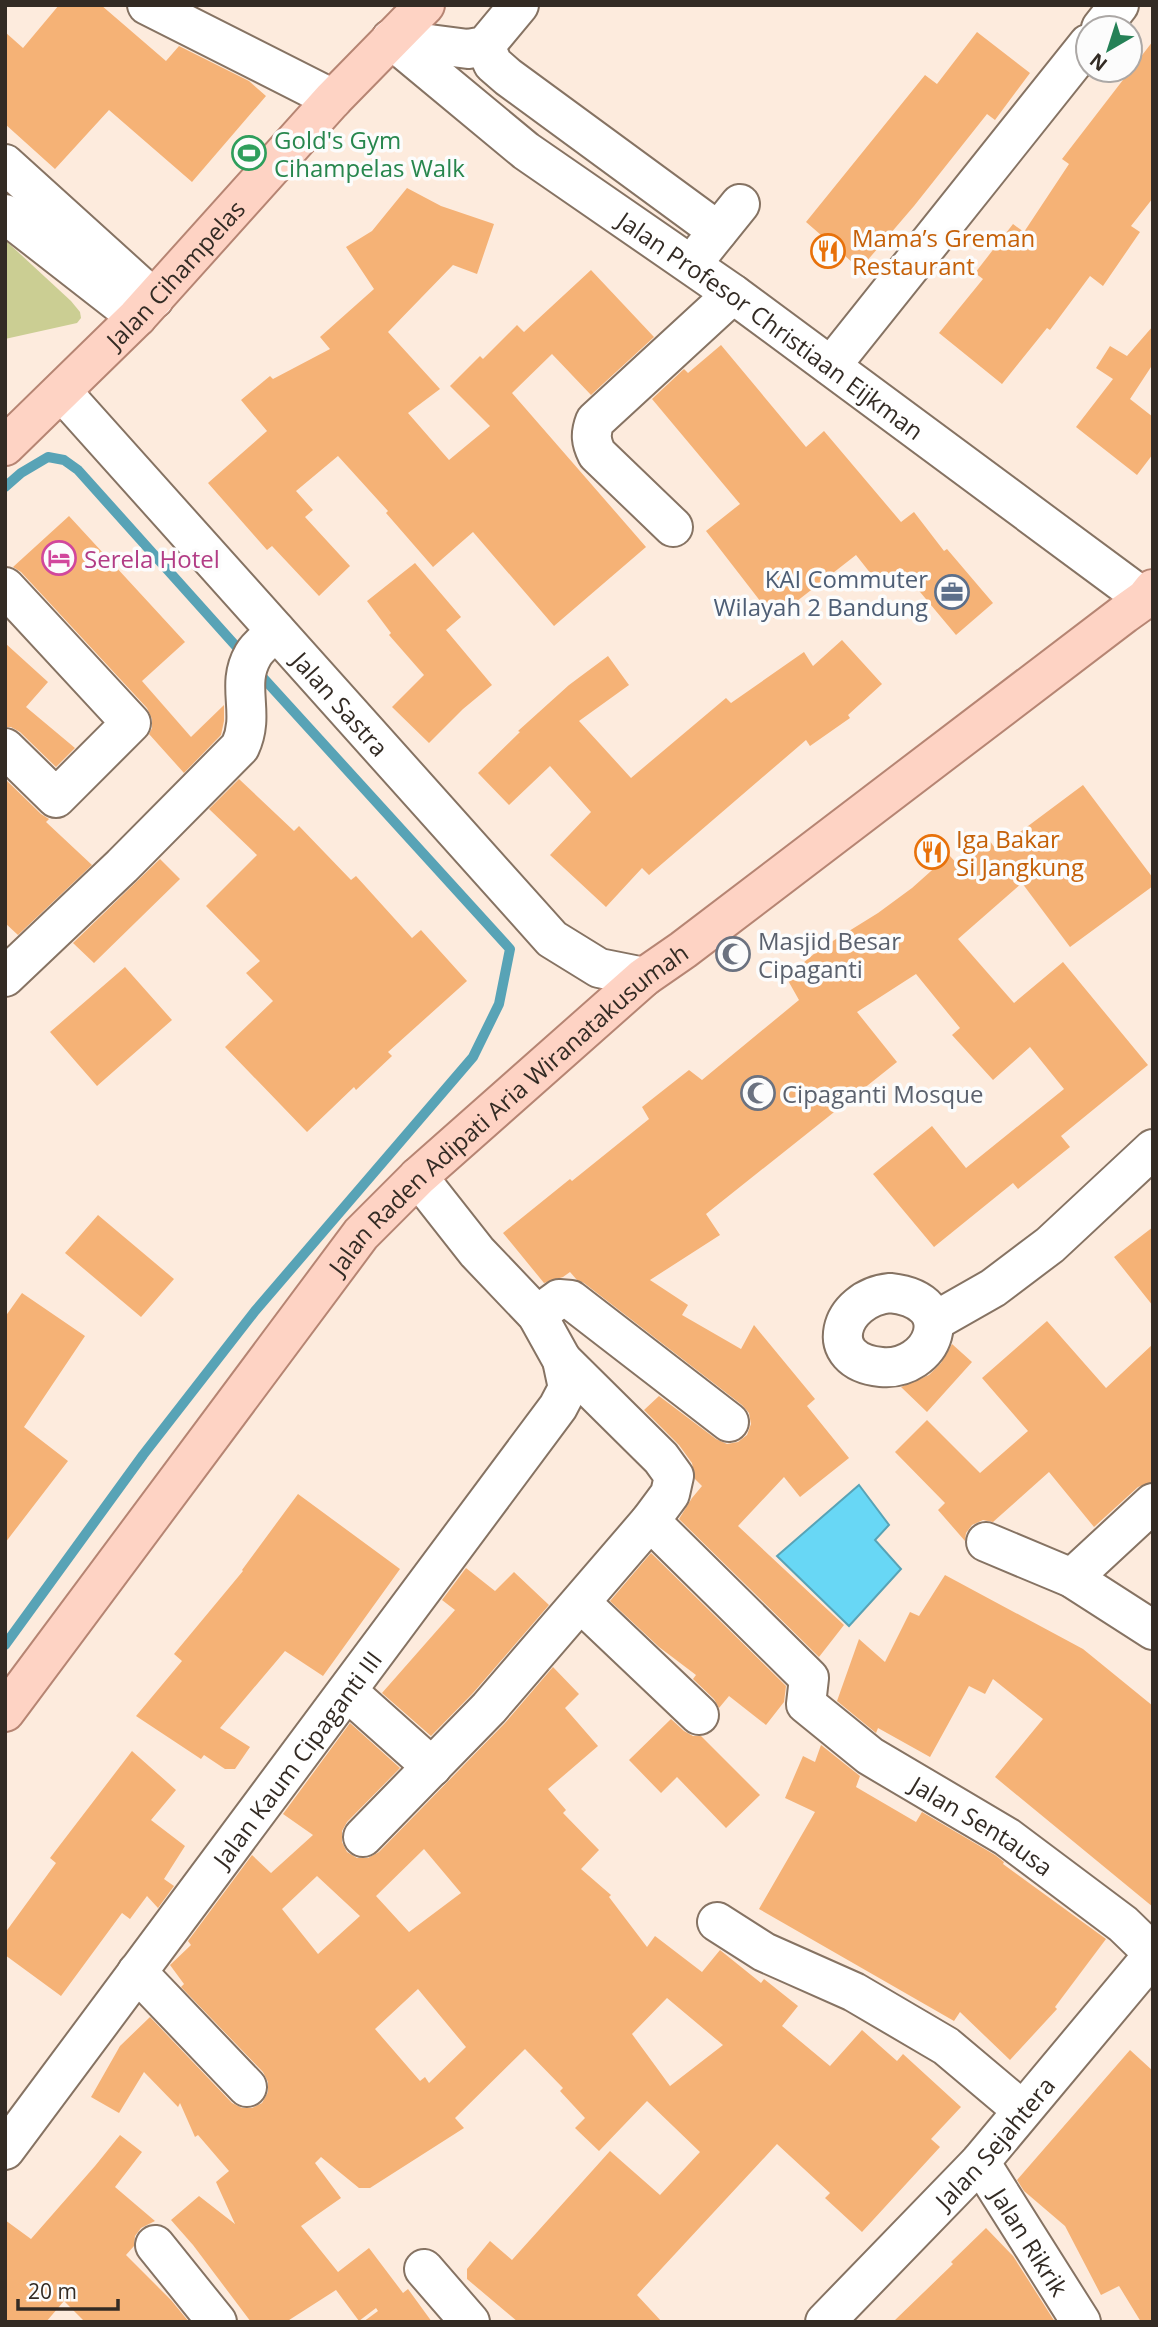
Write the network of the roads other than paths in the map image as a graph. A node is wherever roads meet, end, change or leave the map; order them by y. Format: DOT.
graph roads {
  1 [pos="147,5"];
  2 [pos="425,5"];
  3 [pos="519,5"];
  4 [pos="391,39"];
  5 [pos="485,46"];
  6 [pos="1074,62"];
  7 [pos="333,99"];
  8 [pos="5,164"];
  9 [pos="9,220"];
  10 [pos="691,266"];
  11 [pos="733,294"];
  12 [pos="146,308"];
  13 [pos="831,366"];
  14 [pos="62,392"];
  15 [pos="5,446"];
  16 [pos="673,527"];
  17 [pos="5,587"];
  18 [pos="1150,598"];
  19 [pos="276,632"];
  20 [pos="5,748"];
  21 [pos="5,977"];
  22 [pos="644,977"];
  23 [pos="1153,1149"];
  24 [pos="418,1177"];
  25 [pos="537,1315"];
  26 [pos="935,1321"];
  27 [pos="562,1360"];
  28 [pos="729,1422"];
  29 [pos="1153,1503"];
  30 [pos="650,1521"];
  31 [pos="986,1542"];
  32 [pos="1072,1578"];
  33 [pos="580,1603"];
  34 [pos="1153,1630"];
  35 [pos="348,1692"];
  36 [pos="5,1712"];
  37 [pos="699,1715"];
  38 [pos="432,1767"];
  39 [pos="363,1837"];
  40 [pos="717,1922"];
  41 [pos="1148,1971"];
  42 [pos="137,1972"];
  43 [pos="247,2087"];
  44 [pos="1022,2110"];
  45 [pos="5,2150"];
  46 [pos="980,2162"];
  47 [pos="155,2245"];
  48 [pos="424,2269"];
  49 [pos="827,2321"];
  50 [pos="217,2322"];
  51 [pos="470,2322"];
  52 [pos="1081,2322"];
  1 -- 7 [label="street"];
  2 -- 4 [label="main road, Jalan Cihampelas"];
  3 -- 5 [label="street"];
  4 -- 5 [label="street"];
  4 -- 7 [label="main road, Jalan Cihampelas"];
  4 -- 10 [label="street, Jalan Profesor Christiaan Eijkman"];
  5 -- 10 [label="street"];
  6 -- 13 [label="street"];
  7 -- 12 [label="main road, Jalan Cihampelas"];
  8 -- 12 [label="street"];
  9 -- 12 [label="street"];
  10 -- 11 [label="street, Jalan Profesor Christiaan Eijkman"];
  11 -- 13 [label="street, Jalan Profesor Christiaan Eijkman"];
  11 -- 16 [label="street"];
  12 -- 14 [label="main road, Jalan Cihampelas"];
  13 -- 18 [label="street, Jalan Profesor Christiaan Eijkman"];
  14 -- 15 [label="main road, Jalan Cihampelas"];
  14 -- 19 [label="street, Jalan Sastra"];
  17 -- 20 [label="street"];
  18 -- 22 [label="main road, Jalan Raden Adipati Aria Wiranatakusumah"];
  19 -- 21 [label="street"];
  19 -- 22 [label="street, Jalan Sastra"];
  22 -- 24 [label="main road, Jalan Raden Adipati Aria Wiranatakusumah"];
  23 -- 26 [label="street"];
  24 -- 25 [label="street"];
  24 -- 36 [label="main road, Jalan Raden Adipati Aria Wiranatakusumah"];
  25 -- 27 [label="street"];
  25 -- 28 [label="street"];
  27 -- 30 [label="street"];
  27 -- 35 [label="street, Jalan Kaum Cipaganti III"];
  29 -- 32 [label="street"];
  30 -- 33 [label="street"];
  30 -- 41 [label="street, Jalan Sentausa"];
  31 -- 32 [label="street"];
  32 -- 34 [label="street"];
  33 -- 37 [label="street"];
  33 -- 38 [label="street"];
  35 -- 38 [label="street"];
  35 -- 42 [label="street, Jalan Kaum Cipaganti III"];
  38 -- 39 [label="street"];
  40 -- 44 [label="street"];
  41 -- 44 [label="street, Jalan Sejahtera"];
  42 -- 43 [label="street"];
  42 -- 45 [label="street, Jalan Kaum Cipaganti III"];
  44 -- 46 [label="street, Jalan Sejahtera"];
  46 -- 49 [label="street, Jalan Sejahtera"];
  46 -- 52 [label="street, Jalan Rikrik"];
  47 -- 50 [label="street"];
  48 -- 51 [label="street"];
}
